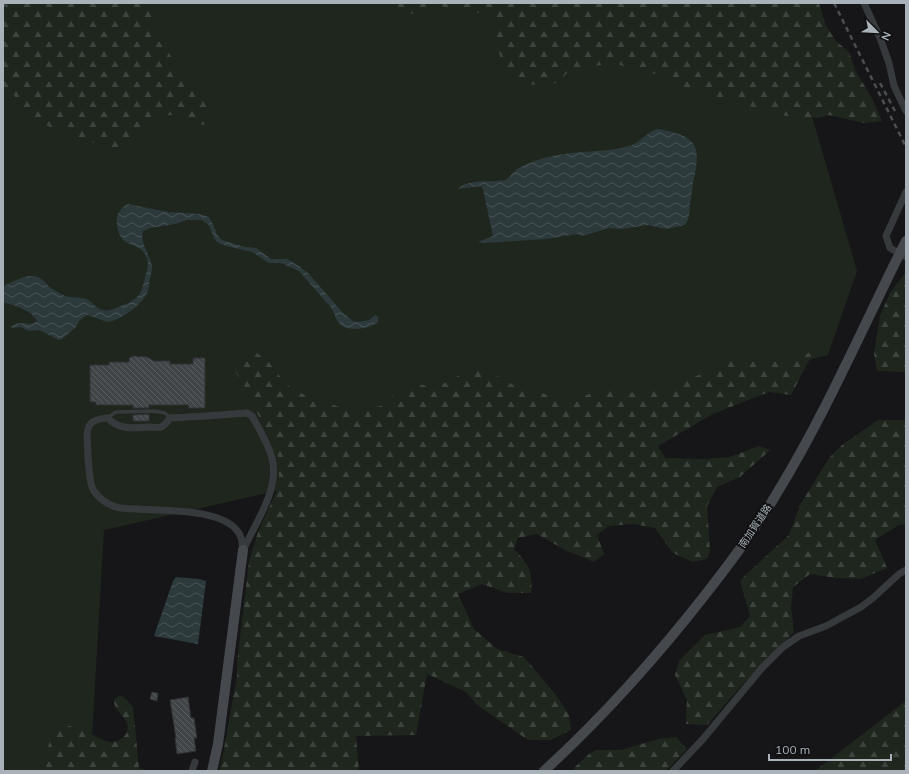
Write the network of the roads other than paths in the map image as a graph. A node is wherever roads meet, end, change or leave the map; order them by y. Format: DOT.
graph roads {
  1 [pos="864,3"];
  2 [pos="906,111"];
  3 [pos="906,192"];
  4 [pos="906,240"];
  5 [pos="906,257"];
  6 [pos="108,418"];
  7 [pos="170,418"];
  8 [pos="243,550"];
  9 [pos="906,570"];
  10 [pos="195,762"];
  11 [pos="192,771"];
  12 [pos="212,771"];
  13 [pos="544,771"];
  14 [pos="673,771"];
  1 -- 2 [label="street"];
  3 -- 5 [label="street"];
  4 -- 13 [label="main road, 南加賀道路, bridge"];
  6 -- 7 [label="lane"];
  6 -- 7 [label="street"];
  6 -- 8 [label="street"];
  7 -- 8 [label="street"];
  8 -- 12 [label="main road"];
  9 -- 14 [label="street"];
  10 -- 11 [label="street"];
}
